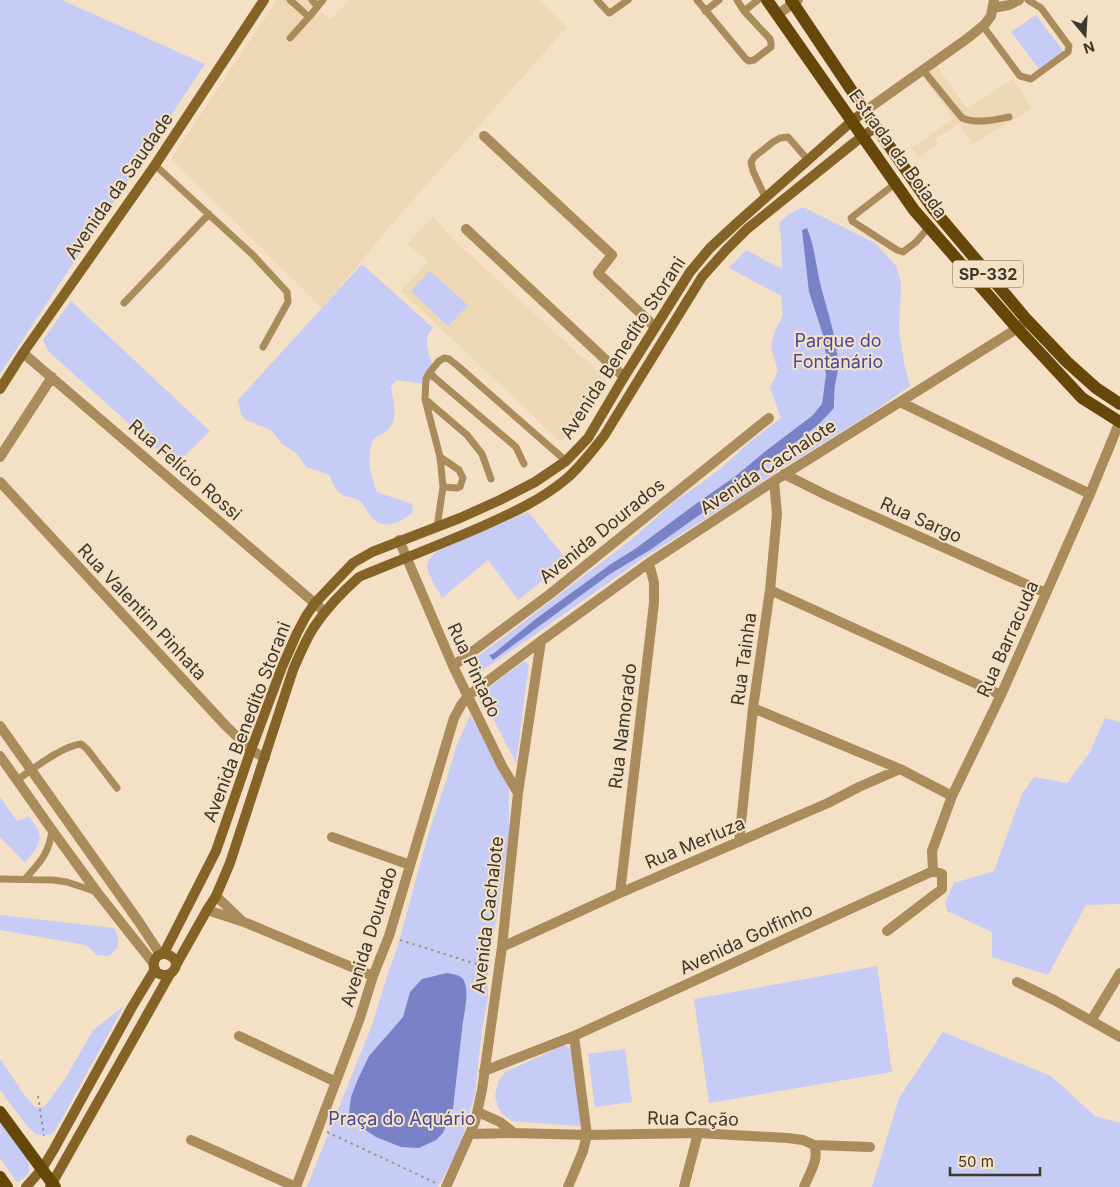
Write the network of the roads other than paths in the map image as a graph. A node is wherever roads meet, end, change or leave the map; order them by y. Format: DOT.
graph roads {
  1 [pos="264,0"];
  2 [pos="290,0"];
  3 [pos="312,0"];
  4 [pos="324,0"];
  5 [pos="597,0"];
  6 [pos="628,0"];
  7 [pos="697,0"];
  8 [pos="720,0"];
  9 [pos="737,0"];
  10 [pos="758,0"];
  11 [pos="767,0"];
  12 [pos="1019,0"];
  13 [pos="1028,0"];
  14 [pos="794,1"];
  15 [pos="994,4"];
  16 [pos="318,6"];
  17 [pos="705,11"];
  18 [pos="744,12"];
  19 [pos="777,15"];
  20 [pos="309,17"];
  21 [pos="983,26"];
  22 [pos="290,38"];
  23 [pos="923,70"];
  24 [pos="866,111"];
  25 [pos="1009,117"];
  26 [pos="852,122"];
  27 [pos="876,126"];
  28 [pos="484,136"];
  29 [pos="863,137"];
  30 [pos="808,160"];
  31 [pos="155,165"];
  32 [pos="896,183"];
  33 [pos="765,197"];
  34 [pos="208,214"];
  35 [pos="929,227"];
  36 [pos="466,229"];
  37 [pos="124,303"];
  38 [pos="1022,324"];
  39 [pos="655,327"];
  40 [pos="264,347"];
  41 [pos="23,353"];
  42 [pos="429,373"];
  43 [pos="52,377"];
  44 [pos="624,377"];
  45 [pos="0,389"];
  46 [pos="425,399"];
  47 [pos="900,402"];
  48 [pos="1120,404"];
  49 [pos="769,418"];
  50 [pos="1120,422"];
  51 [pos="440,456"];
  52 [pos="0,457"];
  53 [pos="566,461"];
  54 [pos="524,464"];
  55 [pos="784,474"];
  56 [pos="492,479"];
  57 [pos="774,481"];
  58 [pos="0,482"];
  59 [pos="443,487"];
  60 [pos="1090,494"];
  61 [pos="437,527"];
  62 [pos="400,540"];
  63 [pos="406,558"];
  64 [pos="649,563"];
  65 [pos="770,590"];
  66 [pos="1046,593"];
  67 [pos="314,603"];
  68 [pos="325,612"];
  69 [pos="541,641"];
  70 [pos="454,666"];
  71 [pos="1001,695"];
  72 [pos="468,696"];
  73 [pos="753,708"];
  74 [pos="0,726"];
  75 [pos="251,750"];
  76 [pos="0,756"];
  77 [pos="264,758"];
  78 [pos="900,769"];
  79 [pos="31,770"];
  80 [pos="17,780"];
  81 [pos="117,788"];
  82 [pos="518,793"];
  83 [pos="952,796"];
  84 [pos="52,830"];
  85 [pos="332,837"];
  86 [pos="738,842"];
  87 [pos="410,865"];
  88 [pos="933,871"];
  89 [pos="0,879"];
  90 [pos="25,879"];
  91 [pos="97,892"];
  92 [pos="620,893"];
  93 [pos="216,896"];
  94 [pos="207,910"];
  95 [pos="244,922"];
  96 [pos="887,930"];
  97 [pos="502,947"];
  98 [pos="162,954"];
  99 [pos="176,965"];
  100 [pos="154,966"];
  101 [pos="1120,973"];
  102 [pos="170,974"];
  103 [pos="373,976"];
  104 [pos="1017,982"];
  105 [pos="1091,1021"];
  106 [pos="239,1036"];
  107 [pos="574,1036"];
  108 [pos="1120,1037"];
  109 [pos="484,1071"];
  110 [pos="336,1082"];
  111 [pos="0,1112"];
  112 [pos="478,1112"];
  113 [pos="514,1133"];
  114 [pos="698,1133"];
  115 [pos="470,1134"];
  116 [pos="588,1135"];
  117 [pos="191,1140"];
  118 [pos="814,1145"];
  119 [pos="870,1147"];
  120 [pos="42,1169"];
  121 [pos="0,1177"];
  122 [pos="52,1186"];
  123 [pos="7,1187"];
  124 [pos="26,1187"];
  125 [pos="296,1187"];
  126 [pos="446,1187"];
  127 [pos="568,1187"];
  128 [pos="684,1187"];
  129 [pos="804,1187"];
  1 -- 31 [label="main road, Avenida da Saudade"];
  2 -- 20 [label="lane"];
  3 -- 16 [label="lane"];
  4 -- 16 [label="lane"];
  5 -- 6 [label="lane"];
  7 -- 17 [label="lane"];
  8 -- 17 [label="lane"];
  9 -- 18 [label="lane"];
  10 -- 18 [label="lane"];
  11 -- 19 [label="main road, Estrada da Boiada / SP-332"];
  12 -- 15 [label="street"];
  13 -- 21 [label="lane"];
  14 -- 19 [label="street"];
  14 -- 24 [label="main road, Estrada da Boiada / SP-332"];
  15 -- 21 [label="street"];
  16 -- 20 [label="lane"];
  17 -- 18 [label="lane"];
  19 -- 26 [label="main road, Estrada da Boiada / SP-332"];
  20 -- 22 [label="lane"];
  21 -- 23 [label="street"];
  23 -- 24 [label="street"];
  23 -- 25 [label="lane"];
  24 -- 26 [label="main road, Avenida Benedito Storani"];
  24 -- 27 [label="main road, Estrada da Boiada / SP-332"];
  26 -- 29 [label="main road, Estrada da Boiada / SP-332"];
  26 -- 30 [label="main road, Avenida Benedito Storani"];
  27 -- 29 [label="main road, Avenida Benedito Storani"];
  27 -- 38 [label="main road, Estrada da Boiada / SP-332"];
  28 -- 39 [label="street"];
  29 -- 32 [label="main road, Estrada da Boiada / SP-332"];
  29 -- 63 [label="main road, Avenida Benedito Storani"];
  30 -- 33 [label="main road, Avenida Benedito Storani"];
  30 -- 33 [label="lane"];
  31 -- 34 [label="lane"];
  31 -- 41 [label="main road, Avenida da Saudade"];
  32 -- 35 [label="main road, Estrada da Boiada / SP-332"];
  32 -- 35 [label="lane"];
  33 -- 39 [label="main road, Avenida Benedito Storani"];
  34 -- 37 [label="lane"];
  34 -- 40 [label="lane"];
  35 -- 38 [label="main road, Estrada da Boiada / SP-332"];
  36 -- 44 [label="street"];
  38 -- 47 [label="street, Avenida Cachalote"];
  38 -- 48 [label="main road, Estrada da Boiada / SP-332"];
  38 -- 50 [label="main road, Estrada da Boiada / SP-332"];
  39 -- 44 [label="main road, Avenida Benedito Storani"];
  41 -- 43 [label="street, Rua Felício Rossi"];
  41 -- 45 [label="main road, Avenida da Saudade"];
  42 -- 46 [label="lane"];
  42 -- 53 [label="lane"];
  42 -- 54 [label="lane"];
  43 -- 52 [label="street"];
  43 -- 67 [label="street, Rua Felício Rossi"];
  44 -- 53 [label="main road, Avenida Benedito Storani"];
  46 -- 51 [label="lane"];
  46 -- 56 [label="lane"];
  47 -- 55 [label="street, Avenida Cachalote"];
  47 -- 60 [label="street"];
  49 -- 70 [label="street, Avenida Dourados"];
  50 -- 60 [label="street, Rua Barracuda"];
  51 -- 59 [label="lane"];
  51 -- 59 [label="lane"];
  53 -- 61 [label="main road, Avenida Benedito Storani"];
  55 -- 57 [label="street, Avenida Cachalote"];
  55 -- 66 [label="street, Rua Sargo"];
  57 -- 64 [label="street, Avenida Cachalote"];
  57 -- 65 [label="street, Rua Tainha"];
  58 -- 75 [label="street, Rua Valentim Pinhata"];
  59 -- 61 [label="lane"];
  60 -- 66 [label="street, Rua Barracuda"];
  61 -- 62 [label="main road, Avenida Benedito Storani"];
  62 -- 63 [label="street, Rua Pintado"];
  62 -- 67 [label="main road, Avenida Benedito Storani"];
  63 -- 68 [label="main road, Avenida Benedito Storani"];
  63 -- 70 [label="street, Rua Pintado"];
  64 -- 69 [label="street, Avenida Cachalote"];
  64 -- 92 [label="street, Rua Namorado"];
  65 -- 71 [label="street"];
  65 -- 73 [label="street, Rua Tainha"];
  66 -- 71 [label="street, Rua Barracuda"];
  67 -- 68 [label="street, Rua Felício Rossi"];
  67 -- 75 [label="main road, Avenida Benedito Storani"];
  68 -- 77 [label="main road, Avenida Benedito Storani"];
  69 -- 72 [label="street, Avenida Cachalote"];
  69 -- 82 [label="street, Avenida Cachalote"];
  70 -- 72 [label="street, Rua Pintado"];
  71 -- 83 [label="street, Rua Barracuda"];
  72 -- 82 [label="street, Rua Pintado"];
  72 -- 87 [label="street, Avenida Dourado"];
  73 -- 78 [label="street"];
  73 -- 86 [label="street, Rua Tainha"];
  74 -- 79 [label="street"];
  75 -- 77 [label="street, Rua Valentim Pinhata"];
  75 -- 98 [label="main road, Avenida Benedito Storani"];
  76 -- 80 [label="street"];
  77 -- 93 [label="main road, Avenida Benedito Storani"];
  78 -- 83 [label="street"];
  78 -- 86 [label="street, Rua Merluza"];
  79 -- 80 [label="lane"];
  79 -- 81 [label="lane"];
  79 -- 98 [label="street"];
  80 -- 84 [label="street"];
  82 -- 97 [label="street, Avenida Cachalote"];
  83 -- 88 [label="street, Rua Barracuda"];
  84 -- 90 [label="lane"];
  84 -- 91 [label="street"];
  85 -- 87 [label="street"];
  86 -- 92 [label="street, Rua Merluza"];
  87 -- 103 [label="street, Avenida Dourado"];
  88 -- 96 [label="street"];
  88 -- 107 [label="street, Avenida Golfinho"];
  89 -- 90 [label="lane"];
  90 -- 91 [label="lane"];
  91 -- 100 [label="street"];
  92 -- 97 [label="street, Rua Merluza"];
  93 -- 94 [label="main road, Avenida Benedito Storani"];
  93 -- 95 [label="street"];
  94 -- 95 [label="street"];
  94 -- 99 [label="main road, Avenida Benedito Storani"];
  95 -- 103 [label="street"];
  97 -- 109 [label="street, Avenida Cachalote"];
  98 -- 99 [label="main road"];
  98 -- 100 [label="main road"];
  99 -- 102 [label="main road"];
  100 -- 102 [label="main road"];
  100 -- 120 [label="main road"];
  101 -- 105 [label="street"];
  102 -- 122 [label="main road"];
  103 -- 110 [label="street, Avenida Dourado"];
  104 -- 105 [label="street"];
  105 -- 108 [label="street"];
  106 -- 110 [label="street"];
  107 -- 109 [label="street, Avenida Golfinho"];
  107 -- 116 [label="street"];
  109 -- 112 [label="street, Avenida Cachalote"];
  110 -- 125 [label="street, Avenida Dourado"];
  111 -- 120 [label="main road"];
  112 -- 113 [label="street"];
  112 -- 115 [label="street, Avenida Cachalote"];
  113 -- 115 [label="street, Rua Cação"];
  113 -- 116 [label="street, Rua Cação"];
  114 -- 116 [label="street, Rua Cação"];
  114 -- 118 [label="street, Rua Cação"];
  114 -- 128 [label="street"];
  115 -- 126 [label="street, Avenida Cachalote"];
  116 -- 127 [label="street"];
  117 -- 125 [label="street"];
  118 -- 119 [label="street, Rua Cação"];
  118 -- 129 [label="street"];
  120 -- 122 [label="main road"];
  120 -- 124 [label="main road"];
  121 -- 123 [label="main road"];
}
